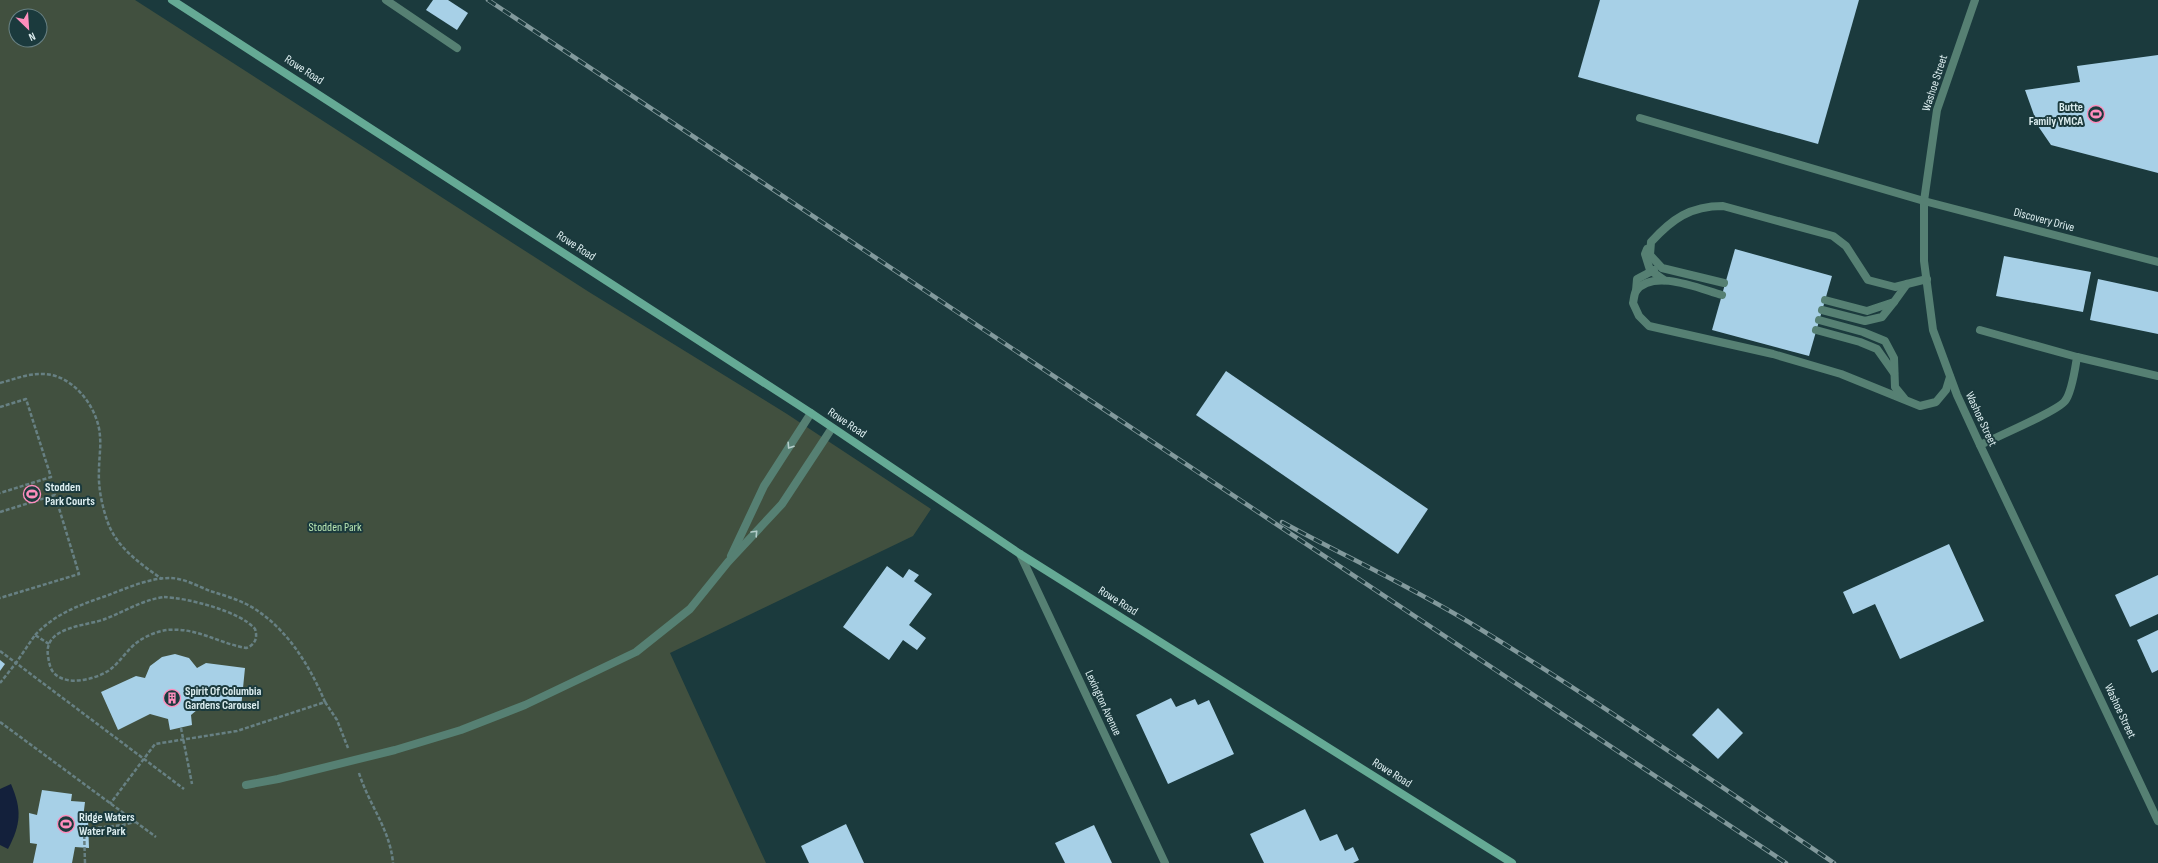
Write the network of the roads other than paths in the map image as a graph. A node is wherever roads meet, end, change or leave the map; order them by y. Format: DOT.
graph roads {
  1 [pos="172,0"];
  2 [pos="386,0"];
  3 [pos="1975,0"];
  4 [pos="457,48"];
  5 [pos="1640,118"];
  6 [pos="1924,201"];
  7 [pos="1650,242"];
  8 [pos="2158,262"];
  9 [pos="1662,268"];
  10 [pos="1650,270"];
  11 [pos="1927,279"];
  12 [pos="1664,280"];
  13 [pos="1724,283"];
  14 [pos="1908,284"];
  15 [pos="1636,291"];
  16 [pos="1722,295"];
  17 [pos="1825,300"];
  18 [pos="1894,302"];
  19 [pos="1822,310"];
  20 [pos="1820,320"];
  21 [pos="1816,330"];
  22 [pos="1980,330"];
  23 [pos="2077,357"];
  24 [pos="1894,373"];
  25 [pos="1950,376"];
  26 [pos="2158,376"];
  27 [pos="1905,400"];
  28 [pos="811,413"];
  29 [pos="832,428"];
  30 [pos="1980,445"];
  31 [pos="1020,554"];
  32 [pos="728,562"];
  33 [pos="246,785"];
  34 [pos="2158,821"];
  35 [pos="1165,863"];
  36 [pos="1512,863"];
  1 -- 28 [label="main road, Rowe Road"];
  2 -- 4 [label="street"];
  3 -- 6 [label="street, Washoe Street"];
  5 -- 6 [label="street, Discovery Drive"];
  6 -- 8 [label="street, Discovery Drive"];
  6 -- 11 [label="street, Washoe Street"];
  7 -- 9 [label="street"];
  7 -- 10 [label="street"];
  7 -- 14 [label="street"];
  9 -- 10 [label="street"];
  9 -- 13 [label="street"];
  10 -- 12 [label="street"];
  10 -- 15 [label="street"];
  11 -- 14 [label="street"];
  11 -- 25 [label="street, Washoe Street"];
  12 -- 15 [label="street"];
  12 -- 16 [label="street"];
  14 -- 18 [label="street"];
  15 -- 27 [label="street"];
  17 -- 18 [label="street"];
  18 -- 19 [label="street"];
  20 -- 24 [label="street"];
  21 -- 24 [label="street"];
  22 -- 23 [label="street"];
  23 -- 26 [label="street"];
  23 -- 30 [label="street"];
  24 -- 27 [label="street"];
  25 -- 27 [label="street"];
  25 -- 30 [label="street, Washoe Street"];
  28 -- 29 [label="main road, Rowe Road"];
  28 -- 32 [label="street, one-way"];
  29 -- 31 [label="main road, Rowe Road"];
  32 -- 29 [label="street, one-way"];
  30 -- 34 [label="street, Washoe Street"];
  31 -- 35 [label="street, Lexington Avenue"];
  31 -- 36 [label="main road, Rowe Road"];
  32 -- 33 [label="street"];
}
